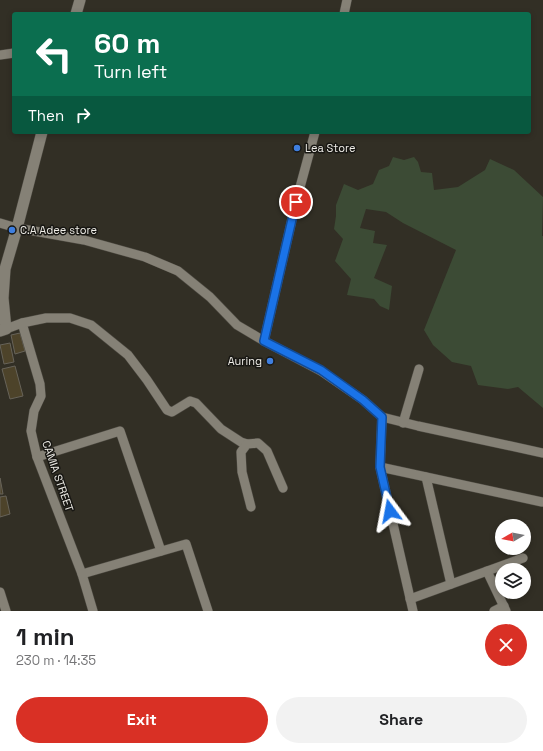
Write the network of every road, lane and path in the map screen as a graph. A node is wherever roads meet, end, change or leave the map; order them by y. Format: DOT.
graph roads {
  1 [pos="80,0"];
  2 [pos="348,0"];
  3 [pos="77,12"];
  4 [pos="345,12"];
  5 [pos="12,53"];
  6 [pos="0,55"];
  7 [pos="41,134"];
  8 [pos="314,134"];
  9 [pos="0,223"];
  10 [pos="17,228"];
  11 [pos="22,323"];
  12 [pos="3,330"];
  13 [pos="264,341"];
  14 [pos="418,369"];
  15 [pos="382,417"];
  16 [pos="403,423"];
  17 [pos="247,444"];
  18 [pos="543,453"];
  19 [pos="37,457"];
  20 [pos="380,467"];
  21 [pos="426,477"];
  22 [pos="283,488"];
  23 [pos="542,502"];
  24 [pos="252,507"];
  25 [pos="161,551"];
  26 [pos="523,558"];
  27 [pos="487,571"];
  28 [pos="82,574"];
  29 [pos="451,584"];
  30 [pos="0,592"];
  31 [pos="410,599"];
  32 [pos="505,609"];
  33 [pos="6,611"];
  34 [pos="93,611"];
  35 [pos="208,611"];
  36 [pos="413,611"];
  37 [pos="494,611"];
  1 -- 3 [label="street"];
  2 -- 4 [label="street"];
  5 -- 6 [label="street"];
  7 -- 10 [label="street"];
  8 -- 13 [label="street"];
  9 -- 10 [label="street"];
  10 -- 12 [label="street"];
  10 -- 13 [label="street"];
  11 -- 12 [label="street"];
  11 -- 17 [label="street"];
  11 -- 19 [label="street, CAMIA STREET"];
  13 -- 15 [label="street"];
  14 -- 16 [label="street"];
  15 -- 16 [label="street"];
  15 -- 20 [label="street"];
  16 -- 18 [label="street"];
  17 -- 22 [label="street"];
  17 -- 24 [label="street"];
  19 -- 25 [label="street"];
  19 -- 28 [label="street, CAMIA STREET"];
  20 -- 21 [label="street"];
  20 -- 31 [label="street"];
  21 -- 23 [label="street"];
  21 -- 29 [label="street"];
  25 -- 28 [label="street"];
  25 -- 35 [label="street"];
  26 -- 27 [label="street"];
  27 -- 29 [label="street"];
  27 -- 32 [label="street"];
  28 -- 34 [label="street, CAMIA STREET"];
  29 -- 31 [label="street"];
  30 -- 33 [label="street"];
  31 -- 36 [label="street"];
  32 -- 37 [label="street"];
}
